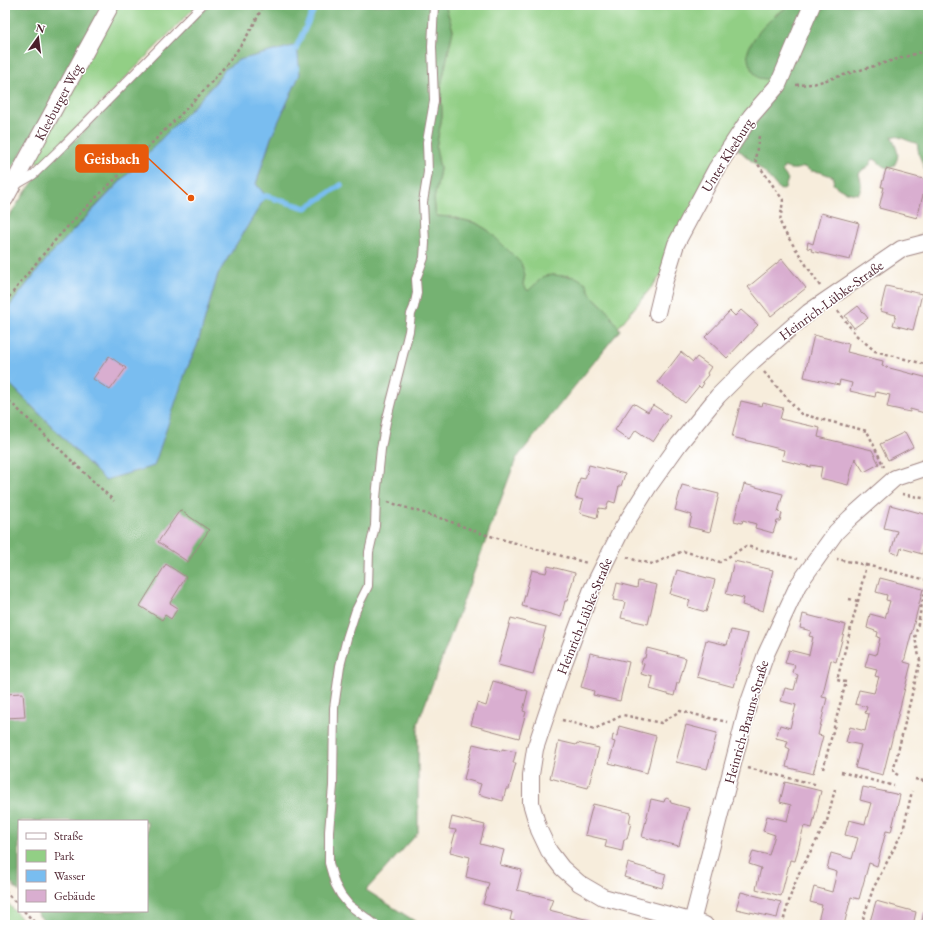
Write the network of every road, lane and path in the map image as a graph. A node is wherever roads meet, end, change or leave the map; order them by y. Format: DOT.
graph roads {
  1 [pos="111,5"];
  2 [pos="202,5"];
  3 [pos="263,5"];
  4 [pos="434,5"];
  5 [pos="812,5"];
  6 [pos="928,50"];
  7 [pos="778,85"];
  8 [pos="757,148"];
  9 [pos="8,193"];
  10 [pos="928,242"];
  11 [pos="821,288"];
  12 [pos="5,302"];
  13 [pos="657,313"];
  14 [pos="842,317"];
  15 [pos="753,361"];
  16 [pos="928,365"];
  17 [pos="5,397"];
  18 [pos="928,467"];
  19 [pos="895,478"];
  20 [pos="114,501"];
  21 [pos="391,503"];
  22 [pos="816,559"];
  23 [pos="635,560"];
  24 [pos="592,564"];
  25 [pos="866,565"];
  26 [pos="928,575"];
  27 [pos="927,580"];
  28 [pos="849,599"];
  29 [pos="858,601"];
  30 [pos="546,716"];
  31 [pos="743,726"];
  32 [pos="823,769"];
  33 [pos="841,772"];
  34 [pos="765,773"];
  35 [pos="898,775"];
  36 [pos="915,779"];
  37 [pos="928,782"];
  38 [pos="818,784"];
  39 [pos="894,786"];
  40 [pos="835,789"];
  41 [pos="912,791"];
  42 [pos="5,891"];
  43 [pos="18,905"];
  44 [pos="25,912"];
  45 [pos="699,923"];
  46 [pos="37,925"];
  47 [pos="376,925"];
  48 [pos="782,925"];
  49 [pos="861,925"];
  1 -- 9 [label="street, Kleeburger Weg"];
  2 -- 9 [label="lane"];
  3 -- 12 [label="path"];
  4 -- 47 [label="lane"];
  5 -- 7 [label="street, Unter Kleeburg"];
  6 -- 7 [label="path"];
  7 -- 13 [label="street, Unter Kleeburg"];
  8 -- 11 [label="path"];
  10 -- 15 [label="street, Heinrich-Lübke-Straße"];
  14 -- 16 [label="path"];
  15 -- 19 [label="path"];
  15 -- 30 [label="street, Heinrich-Lübke-Straße"];
  17 -- 20 [label="path"];
  18 -- 19 [label="street, Heinrich-Brauns-Straße"];
  19 -- 22 [label="street, Heinrich-Brauns-Straße"];
  21 -- 24 [label="path"];
  22 -- 23 [label="path"];
  22 -- 25 [label="path"];
  22 -- 31 [label="street, Heinrich-Brauns-Straße"];
  25 -- 27 [label="path"];
  25 -- 29 [label="path"];
  26 -- 27 [label="path"];
  27 -- 35 [label="path"];
  28 -- 29 [label="path"];
  29 -- 32 [label="path"];
  30 -- 31 [label="path"];
  30 -- 45 [label="street, Heinrich-Lübke-Straße"];
  31 -- 45 [label="street, Heinrich-Brauns-Straße"];
  33 -- 39 [label="path"];
  34 -- 38 [label="path"];
  36 -- 37 [label="path"];
  40 -- 48 [label="path"];
  41 -- 49 [label="path"];
  42 -- 43 [label="path"];
  44 -- 46 [label="path"];
}
